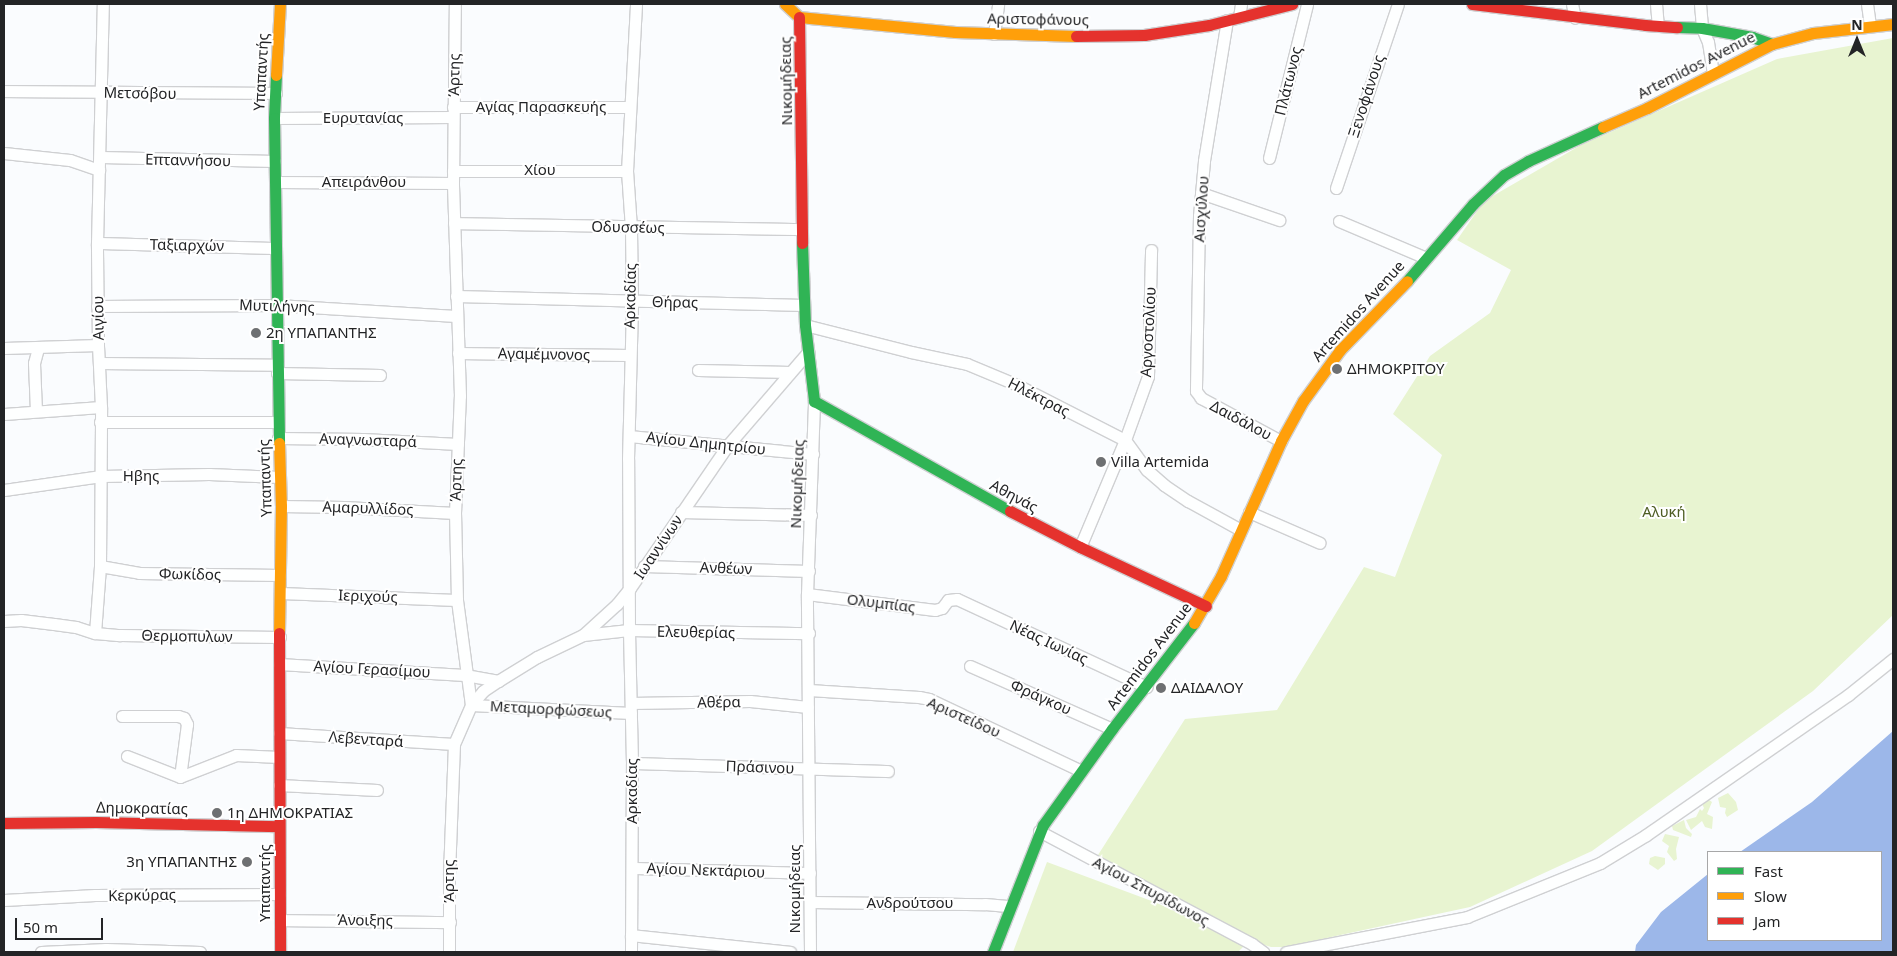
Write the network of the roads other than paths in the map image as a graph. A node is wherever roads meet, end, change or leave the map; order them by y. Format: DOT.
graph roads {
  1 [pos="103,4"];
  2 [pos="280,4"];
  3 [pos="455,4"];
  4 [pos="636,4"];
  5 [pos="785,4"];
  6 [pos="799,4"];
  7 [pos="998,4"];
  8 [pos="1241,4"];
  9 [pos="1292,4"];
  10 [pos="1307,4"];
  11 [pos="1398,4"];
  12 [pos="1472,4"];
  13 [pos="1572,4"];
  14 [pos="1656,4"];
  15 [pos="1700,4"];
  16 [pos="1867,4"];
  17 [pos="1527,8"];
  18 [pos="799,17"];
  19 [pos="1239,17"];
  20 [pos="1574,18"];
  21 [pos="1227,20"];
  22 [pos="1893,24"];
  23 [pos="1658,26"];
  24 [pos="1870,26"];
  25 [pos="1702,28"];
  26 [pos="994,34"];
  27 [pos="1772,44"];
  28 [pos="1713,74"];
  29 [pos="4,91"];
  30 [pos="102,93"];
  31 [pos="276,93"];
  32 [pos="630,106"];
  33 [pos="453,112"];
  34 [pos="274,118"];
  35 [pos="4,153"];
  36 [pos="101,157"];
  37 [pos="1269,158"];
  38 [pos="275,161"];
  39 [pos="98,170"];
  40 [pos="453,170"];
  41 [pos="627,171"];
  42 [pos="276,182"];
  43 [pos="453,183"];
  44 [pos="1336,188"];
  45 [pos="1201,193"];
  46 [pos="1278,220"];
  47 [pos="1339,221"];
  48 [pos="454,223"];
  49 [pos="631,228"];
  50 [pos="802,229"];
  51 [pos="97,243"];
  52 [pos="276,248"];
  53 [pos="1151,250"];
  54 [pos="1426,258"];
  55 [pos="456,296"];
  56 [pos="632,301"];
  57 [pos="804,304"];
  58 [pos="277,305"];
  59 [pos="97,306"];
  60 [pos="456,316"];
  61 [pos="805,326"];
  62 [pos="98,345"];
  63 [pos="4,348"];
  64 [pos="38,348"];
  65 [pos="808,352"];
  66 [pos="458,353"];
  67 [pos="629,355"];
  68 [pos="99,363"];
  69 [pos="278,369"];
  70 [pos="698,370"];
  71 [pos="790,372"];
  72 [pos="380,375"];
  73 [pos="1201,398"];
  74 [pos="814,402"];
  75 [pos="101,407"];
  76 [pos="36,411"];
  77 [pos="4,414"];
  78 [pos="100,422"];
  79 [pos="278,422"];
  80 [pos="629,436"];
  81 [pos="278,438"];
  82 [pos="1125,440"];
  83 [pos="1281,441"];
  84 [pos="458,444"];
  85 [pos="728,445"];
  86 [pos="813,454"];
  87 [pos="101,476"];
  88 [pos="279,477"];
  89 [pos="4,490"];
  90 [pos="281,506"];
  91 [pos="681,512"];
  92 [pos="1249,512"];
  93 [pos="455,513"];
  94 [pos="811,515"];
  95 [pos="1241,530"];
  96 [pos="1320,543"];
  97 [pos="1080,547"];
  98 [pos="100,566"];
  99 [pos="644,566"];
  100 [pos="809,571"];
  101 [pos="280,575"];
  102 [pos="630,588"];
  103 [pos="280,593"];
  104 [pos="807,594"];
  105 [pos="951,599"];
  106 [pos="456,600"];
  107 [pos="1206,606"];
  108 [pos="4,621"];
  109 [pos="628,630"];
  110 [pos="95,633"];
  111 [pos="808,633"];
  112 [pos="583,635"];
  113 [pos="280,637"];
  114 [pos="1893,659"];
  115 [pos="279,664"];
  116 [pos="970,666"];
  117 [pos="465,675"];
  118 [pos="498,681"];
  119 [pos="1147,687"];
  120 [pos="809,690"];
  121 [pos="471,705"];
  122 [pos="808,707"];
  123 [pos="631,708"];
  124 [pos="122,716"];
  125 [pos="1112,729"];
  126 [pos="279,733"];
  127 [pos="454,744"];
  128 [pos="127,756"];
  129 [pos="279,757"];
  130 [pos="632,764"];
  131 [pos="809,768"];
  132 [pos="888,771"];
  133 [pos="1082,771"];
  134 [pos="180,777"];
  135 [pos="279,785"];
  136 [pos="377,790"];
  137 [pos="4,824"];
  138 [pos="279,826"];
  139 [pos="1039,831"];
  140 [pos="632,868"];
  141 [pos="810,873"];
  142 [pos="280,894"];
  143 [pos="4,900"];
  144 [pos="810,902"];
  145 [pos="1010,906"];
  146 [pos="280,920"];
  147 [pos="450,922"];
  148 [pos="631,935"];
  149 [pos="41,952"];
  150 [pos="200,952"];
  151 [pos="280,952"];
  152 [pos="449,952"];
  153 [pos="631,952"];
  154 [pos="790,952"];
  155 [pos="810,952"];
  156 [pos="993,952"];
  157 [pos="1263,952"];
  158 [pos="1286,952"];
  1 -- 30 [label="street, Αιγίου"];
  2 -- 31 [label="street, Υπαπαντής"];
  3 -- 33 [label="street, Άρτης"];
  4 -- 32 [label="street, Αρκαδίας"];
  5 -- 18 [label="street"];
  6 -- 18 [label="street"];
  7 -- 26 [label="street"];
  8 -- 19 [label="street"];
  9 -- 19 [label="street, Αριστοφάνους"];
  10 -- 37 [label="street, Πλάτωνος"];
  11 -- 44 [label="street, Ξενοφάνους"];
  12 -- 17 [label="street"];
  13 -- 20 [label="street"];
  14 -- 23 [label="street"];
  15 -- 25 [label="street"];
  16 -- 24 [label="street"];
  17 -- 20 [label="street"];
  18 -- 26 [label="street, Αριστοφάνους"];
  18 -- 50 [label="street, Νικομήδειας"];
  19 -- 21 [label="street, Αριστοφάνους"];
  20 -- 23 [label="street"];
  21 -- 26 [label="street, Αριστοφάνους"];
  21 -- 45 [label="street, Αισχύλου"];
  22 -- 24 [label="street, Artemidos Avenue"];
  23 -- 25 [label="street"];
  24 -- 27 [label="street, Artemidos Avenue"];
  25 -- 27 [label="street"];
  25 -- 28 [label="street"];
  27 -- 28 [label="street, Artemidos Avenue"];
  28 -- 54 [label="street, Artemidos Avenue"];
  29 -- 30 [label="street, Μετσόβου"];
  30 -- 31 [label="street, Μετσόβου"];
  30 -- 36 [label="street, Αιγίου"];
  31 -- 34 [label="street, Υπαπαντής"];
  32 -- 33 [label="street, Αγίας Παρασκευής"];
  32 -- 41 [label="street, Αρκαδίας"];
  33 -- 34 [label="street, Ευρυτανίας"];
  33 -- 40 [label="street, Άρτης"];
  34 -- 38 [label="street, Υπαπαντής"];
  35 -- 39 [label="street"];
  36 -- 38 [label="street, Επταννήσου"];
  36 -- 39 [label="street, Αιγίου"];
  38 -- 42 [label="street, Υπαπαντής"];
  39 -- 51 [label="street, Αιγίου"];
  40 -- 41 [label="street, Χίου"];
  40 -- 43 [label="street, Άρτης"];
  41 -- 49 [label="street, Αρκαδίας"];
  42 -- 43 [label="street, Απειράνθου"];
  42 -- 52 [label="street, Υπαπαντής"];
  43 -- 48 [label="street, Άρτης"];
  45 -- 46 [label="street"];
  45 -- 73 [label="street, Αισχύλου"];
  47 -- 54 [label="street"];
  48 -- 49 [label="street, Οδυσσέως"];
  48 -- 55 [label="street, Άρτης"];
  49 -- 50 [label="street, Οδυσσέως"];
  49 -- 56 [label="street, Αρκαδίας"];
  50 -- 57 [label="street, Νικομήδειας"];
  51 -- 52 [label="street, Ταξιαρχών"];
  51 -- 59 [label="street, Αιγίου"];
  52 -- 58 [label="street, Υπαπαντής"];
  53 -- 82 [label="street, Αργοστολίου"];
  54 -- 83 [label="street, Artemidos Avenue"];
  55 -- 56 [label="street, Θήρας"];
  55 -- 60 [label="street, Άρτης"];
  56 -- 57 [label="street, Θήρας"];
  56 -- 67 [label="street, Αρκαδίας"];
  57 -- 61 [label="street, Νικομήδειας"];
  58 -- 59 [label="street, Μυτιλήνης"];
  58 -- 60 [label="street, Μυτιλήνης"];
  58 -- 69 [label="street, Υπαπαντής"];
  59 -- 62 [label="street, Αιγίου"];
  60 -- 66 [label="street, Άρτης"];
  61 -- 65 [label="street, Νικομήδειας"];
  61 -- 82 [label="street, Ηλέκτρας"];
  62 -- 64 [label="street"];
  62 -- 68 [label="street, Αιγίου"];
  63 -- 64 [label="street"];
  64 -- 76 [label="street"];
  65 -- 71 [label="street, Ιωαννίνων"];
  65 -- 74 [label="street, Νικομήδειας"];
  66 -- 67 [label="street, Αγαμέμνονος"];
  66 -- 84 [label="street, Άρτης"];
  67 -- 80 [label="street, Αρκαδίας"];
  68 -- 69 [label="street"];
  68 -- 75 [label="street, Αιγίου"];
  69 -- 72 [label="street"];
  69 -- 79 [label="street, Υπαπαντής"];
  70 -- 71 [label="street"];
  71 -- 85 [label="street, Ιωαννίνων"];
  73 -- 83 [label="street, Δαιδάλου"];
  74 -- 86 [label="street, Νικομήδειας"];
  74 -- 97 [label="street, Αθηνάς"];
  75 -- 76 [label="street"];
  75 -- 78 [label="street, Αιγίου"];
  76 -- 77 [label="street"];
  78 -- 79 [label="street"];
  78 -- 87 [label="street, Αιγίου"];
  79 -- 81 [label="street, Υπαπαντής"];
  80 -- 85 [label="street, Αγίου Δημητρίου"];
  80 -- 102 [label="street, Αρκαδίας"];
  81 -- 84 [label="street, Αναγνωσταρά"];
  81 -- 88 [label="street, Υπαπαντής"];
  82 -- 95 [label="street, Ηλέκτρας"];
  82 -- 97 [label="street, Αργοστολίου"];
  83 -- 92 [label="street, Artemidos Avenue"];
  84 -- 93 [label="street, Άρτης"];
  85 -- 86 [label="street, Αγίου Δημητρίου"];
  85 -- 91 [label="street, Ιωαννίνων"];
  86 -- 94 [label="street, Νικομήδειας"];
  87 -- 88 [label="street, Ηβης"];
  87 -- 89 [label="street, Ηβης"];
  87 -- 98 [label="street, Αιγίου"];
  88 -- 90 [label="street, Υπαπαντής"];
  90 -- 93 [label="street, Αμαρυλλίδος"];
  90 -- 101 [label="street, Υπαπαντής"];
  91 -- 94 [label="street"];
  91 -- 99 [label="street, Ιωαννίνων"];
  92 -- 95 [label="street, Artemidos Avenue"];
  92 -- 96 [label="street"];
  93 -- 106 [label="street, Άρτης"];
  94 -- 100 [label="street, Νικομήδειας"];
  95 -- 107 [label="street, Artemidos Avenue"];
  97 -- 107 [label="street, Αθηνάς"];
  98 -- 101 [label="street, Φωκίδος"];
  98 -- 110 [label="street, Αιγίου"];
  99 -- 100 [label="street, Ανθέων"];
  99 -- 102 [label="street, Ιωαννίνων"];
  100 -- 104 [label="street, Νικομήδειας"];
  101 -- 103 [label="street, Υπαπαντής"];
  102 -- 109 [label="street, Αρκαδίας"];
  102 -- 112 [label="street, Ιωαννίνων"];
  103 -- 106 [label="street, Ιεριχούς"];
  103 -- 113 [label="street, Υπαπαντής"];
  104 -- 105 [label="street, Ολυμπίας"];
  104 -- 111 [label="street, Νικομήδειας"];
  105 -- 119 [label="street, Νέας Ιωνίας"];
  106 -- 117 [label="street, Άρτης"];
  107 -- 119 [label="street, Artemidos Avenue"];
  108 -- 110 [label="street, Θερμοπυλων"];
  109 -- 111 [label="street, Ελευθερίας"];
  109 -- 112 [label="street, Ελευθερίας"];
  109 -- 123 [label="street, Αρκαδίας"];
  110 -- 113 [label="street, Θερμοπυλων"];
  111 -- 120 [label="street, Νικομήδειας"];
  112 -- 118 [label="street, Ιωαννίνων"];
  113 -- 115 [label="street, Υπαπαντής"];
  114 -- 158 [label="street"];
  115 -- 117 [label="street, Αγίου Γερασίμου"];
  115 -- 126 [label="street, Υπαπαντής"];
  116 -- 125 [label="street, Φράγκου"];
  117 -- 118 [label="street"];
  117 -- 121 [label="street, Άρτης"];
  118 -- 121 [label="street, Ιωαννίνων"];
  119 -- 125 [label="street, Artemidos Avenue"];
  120 -- 122 [label="street, Νικομήδειας"];
  120 -- 133 [label="street, Αριστείδου"];
  121 -- 123 [label="street, Μεταμορφώσεως"];
  121 -- 127 [label="street, Άρτης"];
  122 -- 123 [label="street, Αθέρα"];
  122 -- 131 [label="street, Νικομήδειας"];
  123 -- 130 [label="street, Αρκαδίας"];
  124 -- 134 [label="street"];
  125 -- 133 [label="street, Artemidos Avenue"];
  126 -- 127 [label="street, Λεβενταρά"];
  126 -- 129 [label="street, Υπαπαντής"];
  127 -- 147 [label="street, Άρτης"];
  128 -- 134 [label="street"];
  129 -- 134 [label="street"];
  129 -- 135 [label="street, Υπαπαντής"];
  130 -- 131 [label="street, Πράσινου"];
  130 -- 140 [label="street, Αρκαδίας"];
  131 -- 132 [label="street, Πράσινου"];
  131 -- 141 [label="street, Νικομήδειας"];
  133 -- 139 [label="street, Artemidos Avenue"];
  135 -- 136 [label="street"];
  135 -- 138 [label="street, Υπαπαντής"];
  137 -- 138 [label="street, Δημοκρατίας"];
  138 -- 142 [label="street, Υπαπαντής"];
  139 -- 145 [label="street, Artemidos Avenue"];
  139 -- 157 [label="street, Αγίου Σπυρίδωνος"];
  140 -- 141 [label="street, Αγίου Νεκτάριου"];
  140 -- 148 [label="street, Αρκαδίας"];
  141 -- 144 [label="street, Νικομήδειας"];
  142 -- 143 [label="street, Κερκύρας"];
  142 -- 146 [label="street, Υπαπαντής"];
  144 -- 145 [label="street, Ανδρούτσου"];
  144 -- 155 [label="street, Νικομήδειας"];
  145 -- 156 [label="street, Artemidos Avenue"];
  146 -- 147 [label="street, Άνοιξης"];
  146 -- 151 [label="street, Υπαπαντής"];
  147 -- 152 [label="street, Άρτης"];
  148 -- 153 [label="street, Αρκαδίας"];
  148 -- 154 [label="street"];
  149 -- 150 [label="street"];
}
